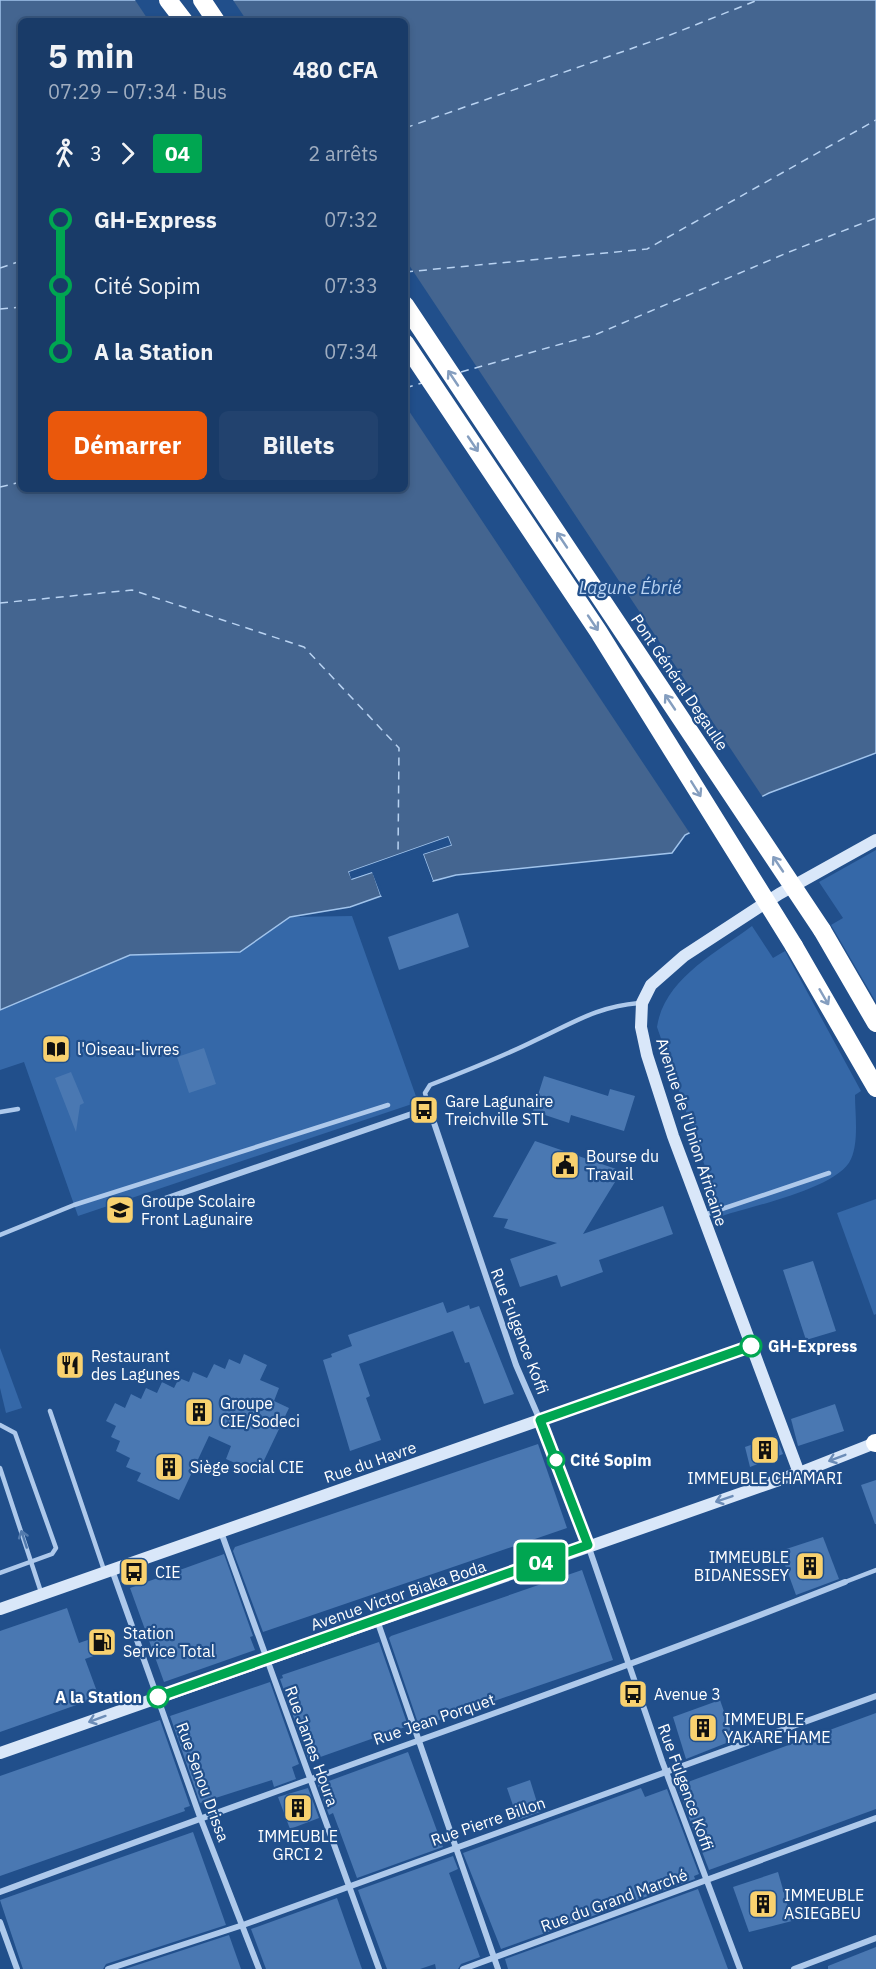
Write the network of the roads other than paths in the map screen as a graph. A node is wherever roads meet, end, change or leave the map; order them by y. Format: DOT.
graph roads {
  1 [pos="168,0"];
  2 [pos="202,0"];
  3 [pos="182,18"];
  4 [pos="214,18"];
  5 [pos="408,309"];
  6 [pos="408,347"];
  7 [pos="876,840"];
  8 [pos="858,992"];
  9 [pos="642,1003"];
  10 [pos="876,1010"];
  11 [pos="876,1023"];
  12 [pos="876,1088"];
  13 [pos="388,1105"];
  14 [pos="429,1108"];
  15 [pos="18,1109"];
  16 [pos="0,1112"];
  17 [pos="829,1173"];
  18 [pos="153,1203"];
  19 [pos="701,1216"];
  20 [pos="0,1235"];
  21 [pos="751,1346"];
  22 [pos="50,1411"];
  23 [pos="540,1420"];
  24 [pos="0,1425"];
  25 [pos="876,1443"];
  26 [pos="0,1468"];
  27 [pos="799,1473"];
  28 [pos="221,1532"];
  29 [pos="588,1545"];
  30 [pos="31,1562"];
  31 [pos="876,1570"];
  32 [pos="108,1571"];
  33 [pos="0,1573"];
  34 [pos="845,1582"];
  35 [pos="42,1595"];
  36 [pos="0,1610"];
  37 [pos="377,1620"];
  38 [pos="266,1659"];
  39 [pos="628,1665"];
  40 [pos="876,1696"];
  41 [pos="158,1697"];
  42 [pos="419,1739"];
  43 [pos="0,1753"];
  44 [pos="666,1771"];
  45 [pos="309,1778"];
  46 [pos="200,1817"];
  47 [pos="876,1818"];
  48 [pos="456,1846"];
  49 [pos="706,1881"];
  50 [pos="348,1886"];
  51 [pos="0,1892"];
  52 [pos="0,1922"];
  53 [pos="243,1925"];
  54 [pos="876,1938"];
  55 [pos="494,1958"];
  56 [pos="17,1969"];
  57 [pos="108,1969"];
  58 [pos="259,1969"];
  59 [pos="379,1969"];
  60 [pos="463,1969"];
  61 [pos="498,1969"];
  62 [pos="741,1969"];
  63 [pos="794,1969"];
  1 -- 3 [label="highway"];
  2 -- 4 [label="highway"];
  8 -- 5 [label="highway, Pont Général Degaulle, one-way, bridge"];
  6 -- 12 [label="highway, one-way, bridge"];
  7 -- 9 [label="main road"];
  8 -- 10 [label="highway"];
  8 -- 11 [label="highway"];
  9 -- 14 [label="lane"];
  9 -- 19 [label="main road, Avenue de l'Union Africaine"];
  13 -- 20 [label="lane"];
  14 -- 18 [label="street"];
  14 -- 23 [label="street, Rue Fulgence Koffi"];
  15 -- 16 [label="lane"];
  17 -- 19 [label="lane"];
  19 -- 21 [label="main road, Avenue de l'Union Africaine"];
  21 -- 23 [label="main road, Rue du Havre"];
  21 -- 27 [label="main road, Avenue de l'Union Africaine"];
  22 -- 32 [label="lane"];
  23 -- 28 [label="main road, Rue du Havre"];
  23 -- 29 [label="street, Rue Fulgence Koffi"];
  24 -- 30 [label="lane"];
  25 -- 27 [label="main road, Avenue Victor Biaka Boda, one-way"];
  30 -- 26 [label="lane, one-way"];
  27 -- 29 [label="main road, Avenue Victor Biaka Boda, one-way"];
  28 -- 32 [label="main road, Rue du Havre"];
  28 -- 38 [label="street, Rue James Houra"];
  29 -- 37 [label="main road, Avenue Victor Biaka Boda"];
  29 -- 39 [label="street, Rue Fulgence Koffi"];
  30 -- 33 [label="lane"];
  30 -- 35 [label="lane"];
  31 -- 34 [label="lane, Rue Jean Porquet"];
  32 -- 35 [label="main road, Rue du Havre"];
  32 -- 41 [label="street, Rue Senou Drissa"];
  34 -- 39 [label="street, Rue Jean Porquet"];
  35 -- 36 [label="main road, Rue du Havre"];
  37 -- 38 [label="main road, Avenue Victor Biaka Boda"];
  37 -- 42 [label="street"];
  38 -- 41 [label="main road, Avenue Victor Biaka Boda"];
  38 -- 45 [label="street, Rue James Houra"];
  39 -- 42 [label="street, Rue Jean Porquet"];
  39 -- 44 [label="street, Rue Fulgence Koffi"];
  40 -- 44 [label="street, Rue Pierre Billon"];
  41 -- 43 [label="main road, Avenue Victor Biaka Boda, one-way"];
  41 -- 46 [label="street, Rue Senou Drissa"];
  42 -- 45 [label="street, Rue Jean Porquet"];
  42 -- 48 [label="street"];
  44 -- 48 [label="street, Rue Pierre Billon"];
  44 -- 49 [label="street, Rue Fulgence Koffi"];
  45 -- 46 [label="street, Rue Jean Porquet"];
  45 -- 50 [label="street, Rue James Houra"];
  46 -- 51 [label="street, Rue Jean Porquet"];
  46 -- 53 [label="street, Rue Senou Drissa"];
  47 -- 49 [label="street, Rue du Grand Marché"];
  48 -- 50 [label="street, Rue Pierre Billon"];
  48 -- 55 [label="street"];
  49 -- 55 [label="street, Rue du Grand Marché"];
  49 -- 62 [label="street, Rue Fulgence Koffi"];
  50 -- 53 [label="street, Rue Pierre Billon"];
  50 -- 59 [label="street, Rue James Houra"];
  52 -- 56 [label="street"];
  53 -- 57 [label="street, Rue Pierre Billon"];
  53 -- 58 [label="street, Rue Senou Drissa"];
  54 -- 63 [label="street"];
  55 -- 60 [label="street, Rue du Grand Marché"];
  55 -- 61 [label="street"];
}
